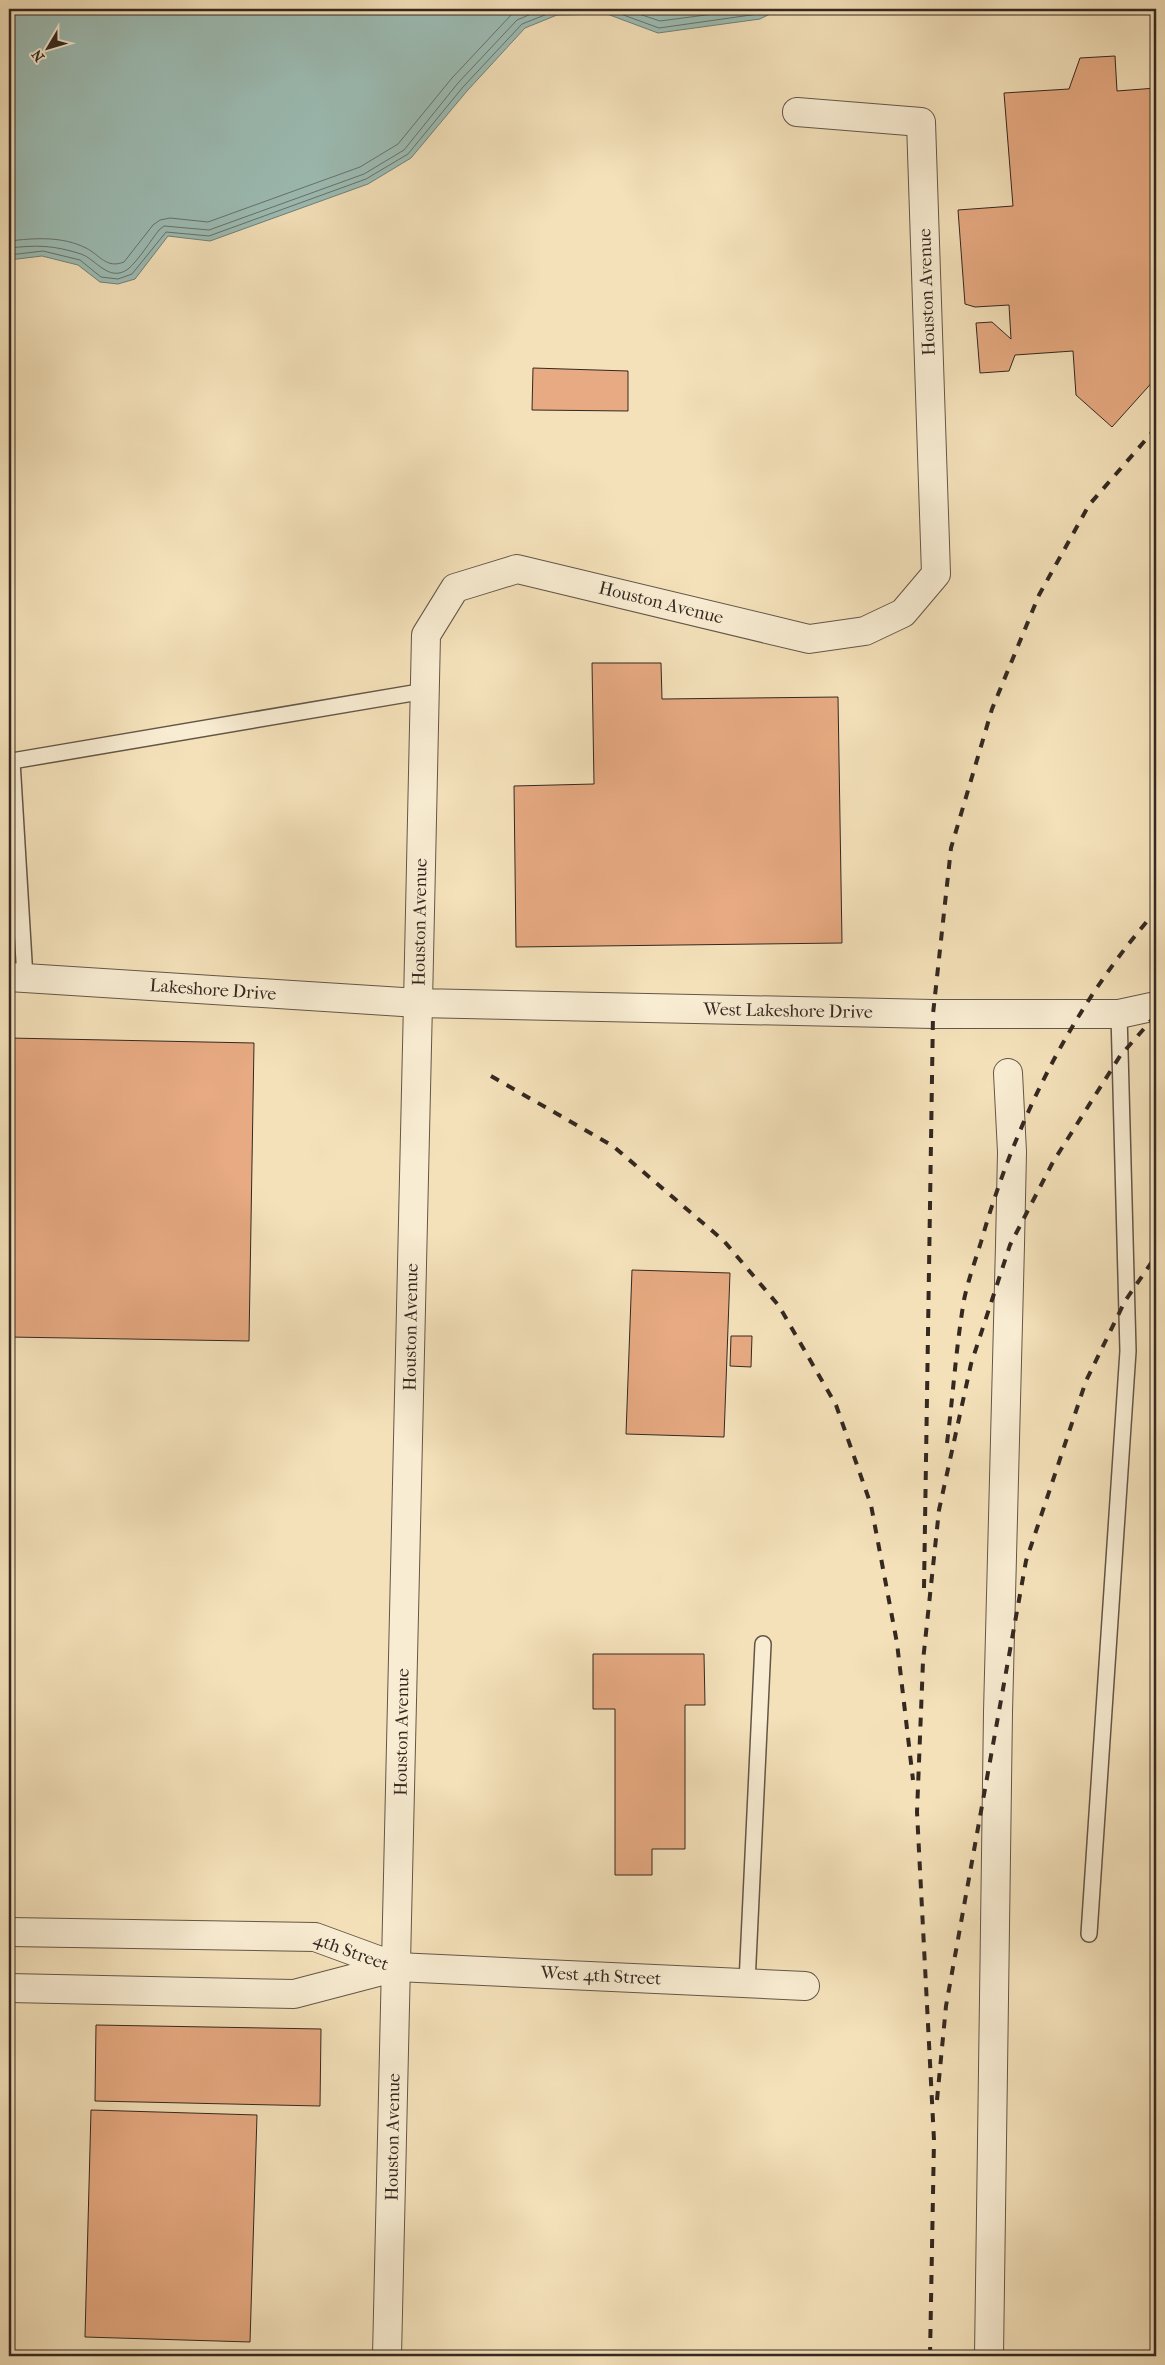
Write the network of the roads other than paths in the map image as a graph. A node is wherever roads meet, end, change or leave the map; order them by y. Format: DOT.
graph roads {
  1 [pos="797,112"];
  2 [pos="424,691"];
  3 [pos="17,977"];
  4 [pos="418,1003"];
  5 [pos="1156,1006"];
  6 [pos="1119,1014"];
  7 [pos="1008,1073"];
  8 [pos="763,1644"];
  9 [pos="9,1932"];
  10 [pos="1089,1934"];
  11 [pos="397,1967"];
  12 [pos="747,1983"];
  13 [pos="805,1986"];
  14 [pos="9,1988"];
  15 [pos="387,2356"];
  16 [pos="989,2356"];
  1 -- 2 [label="street, Houston Avenue"];
  2 -- 3 [label="lane"];
  2 -- 4 [label="street, Houston Avenue"];
  3 -- 4 [label="street, Lakeshore Drive"];
  4 -- 6 [label="street, West Lakeshore Drive"];
  4 -- 11 [label="street, Houston Avenue"];
  5 -- 6 [label="street, West Lakeshore Drive"];
  6 -- 10 [label="lane"];
  7 -- 16 [label="street"];
  8 -- 12 [label="lane"];
  9 -- 11 [label="street, 4th Street"];
  11 -- 12 [label="street, West 4th Street"];
  11 -- 14 [label="street, 4th Street"];
  11 -- 15 [label="street, Houston Avenue"];
  12 -- 13 [label="street, West 4th Street"];
}
